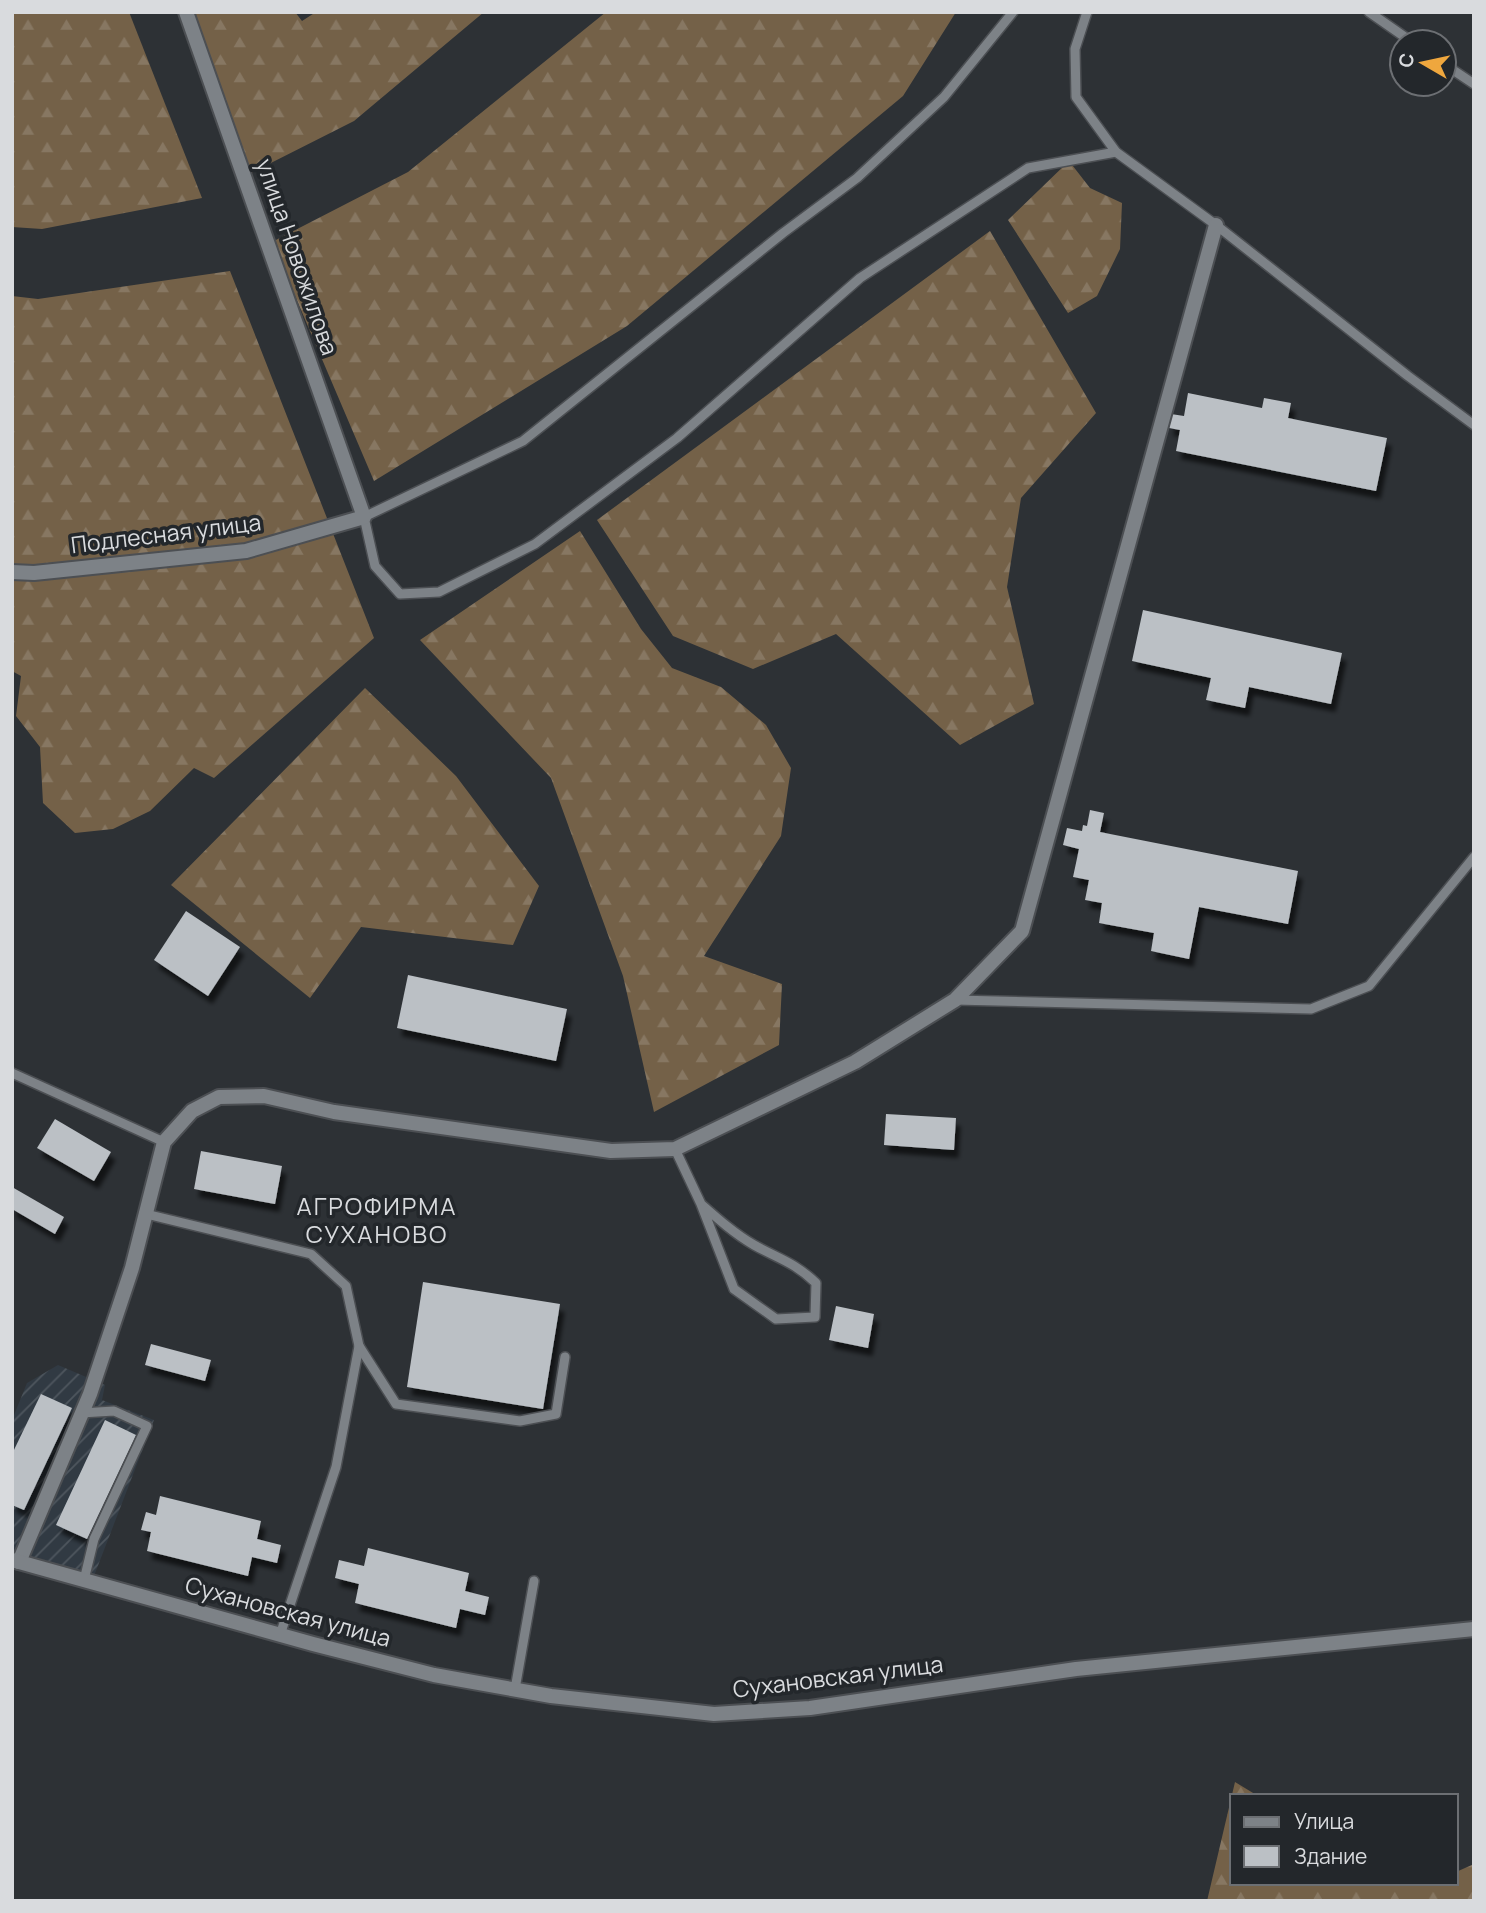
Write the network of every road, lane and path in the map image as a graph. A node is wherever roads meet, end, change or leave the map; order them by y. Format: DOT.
graph roads {
  1 [pos="186,12"];
  2 [pos="1013,12"];
  3 [pos="1087,12"];
  4 [pos="1369,12"];
  5 [pos="1392,28"];
  6 [pos="1458,73"];
  7 [pos="1474,84"];
  8 [pos="1116,152"];
  9 [pos="1216,225"];
  10 [pos="1474,425"];
  11 [pos="364,517"];
  12 [pos="12,572"];
  13 [pos="1474,857"];
  14 [pos="955,1000"];
  15 [pos="12,1073"];
  16 [pos="164,1142"];
  17 [pos="675,1149"];
  18 [pos="701,1204"];
  19 [pos="146,1214"];
  20 [pos="359,1346"];
  21 [pos="565,1357"];
  22 [pos="81,1413"];
  23 [pos="16,1561"];
  24 [pos="84,1580"];
  25 [pos="534,1581"];
  26 [pos="1474,1629"];
  27 [pos="280,1635"];
  28 [pos="514,1689"];
  1 -- 11 [label="street, улица Новожилова"];
  2 -- 11 [label="lane"];
  3 -- 8 [label="lane"];
  4 -- 5 [label="lane"];
  6 -- 7 [label="lane"];
  8 -- 9 [label="lane"];
  8 -- 11 [label="lane"];
  9 -- 10 [label="lane"];
  9 -- 14 [label="street"];
  11 -- 12 [label="street, Подлесная улица"];
  13 -- 14 [label="lane"];
  14 -- 17 [label="street"];
  15 -- 16 [label="lane"];
  16 -- 17 [label="street"];
  16 -- 19 [label="street"];
  17 -- 18 [label="lane"];
  18 -- 18 [label="lane"];
  19 -- 20 [label="lane"];
  19 -- 22 [label="street"];
  20 -- 21 [label="lane"];
  20 -- 27 [label="lane"];
  22 -- 23 [label="street"];
  22 -- 24 [label="lane"];
  23 -- 24 [label="street, Сухановская улица"];
  24 -- 27 [label="street, Сухановская улица"];
  25 -- 28 [label="lane"];
  26 -- 28 [label="street, Сухановская улица"];
  27 -- 28 [label="street, Сухановская улица"];
}
